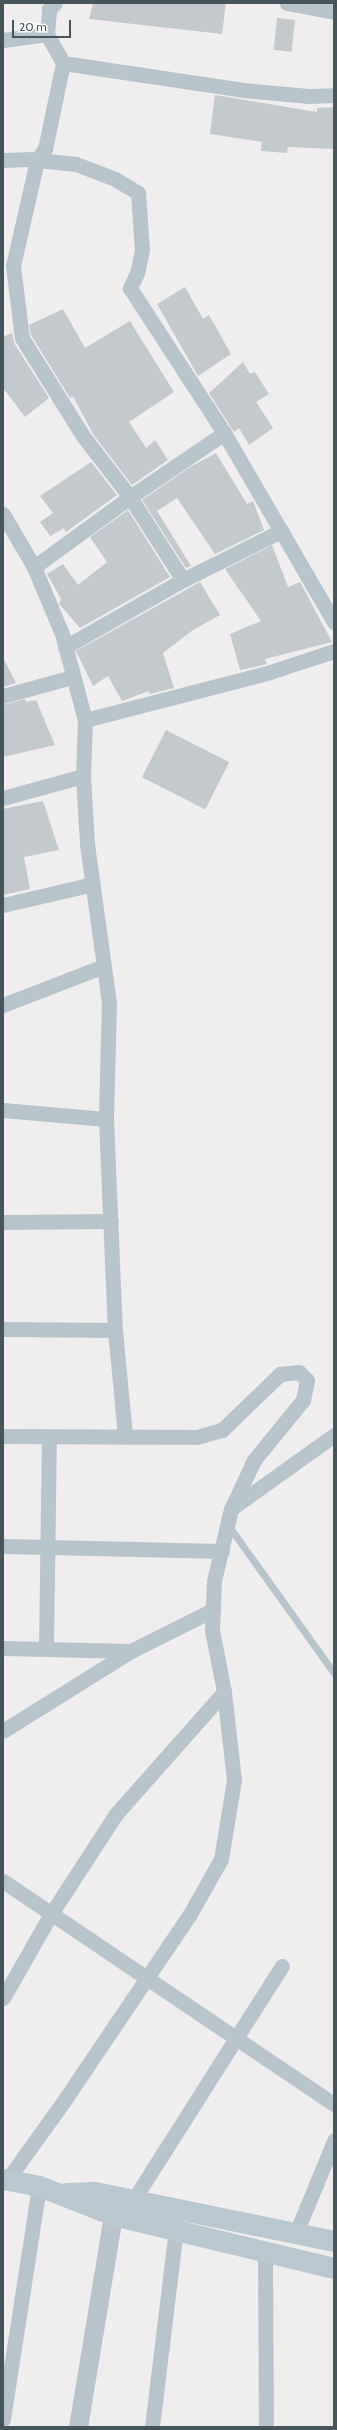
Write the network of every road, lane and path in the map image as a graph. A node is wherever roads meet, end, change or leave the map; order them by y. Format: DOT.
graph roads {
  1 [pos="54,3"];
  2 [pos="287,3"];
  3 [pos="334,12"];
  4 [pos="47,34"];
  5 [pos="3,40"];
  6 [pos="63,62"];
  7 [pos="334,95"];
  8 [pos="3,160"];
  9 [pos="37,160"];
  10 [pos="8,267"];
  11 [pos="224,433"];
  12 [pos="130,497"];
  13 [pos="3,514"];
  14 [pos="281,531"];
  15 [pos="34,567"];
  16 [pos="184,580"];
  17 [pos="334,622"];
  18 [pos="65,647"];
  19 [pos="334,651"];
  20 [pos="72,677"];
  21 [pos="3,696"];
  22 [pos="85,720"];
  23 [pos="83,776"];
  24 [pos="3,798"];
  25 [pos="93,884"];
  26 [pos="3,905"];
  27 [pos="104,966"];
  28 [pos="3,1005"];
  29 [pos="3,1110"];
  30 [pos="106,1119"];
  31 [pos="110,1221"];
  32 [pos="3,1222"];
  33 [pos="3,1329"];
  34 [pos="116,1330"];
  35 [pos="334,1435"];
  36 [pos="3,1436"];
  37 [pos="125,1436"];
  38 [pos="49,1437"];
  39 [pos="231,1509"];
  40 [pos="227,1524"];
  41 [pos="3,1546"];
  42 [pos="47,1548"];
  43 [pos="222,1551"];
  44 [pos="213,1610"];
  45 [pos="46,1647"];
  46 [pos="3,1648"];
  47 [pos="131,1651"];
  48 [pos="334,1673"];
  49 [pos="224,1692"];
  50 [pos="3,1731"];
  51 [pos="3,1881"];
  52 [pos="51,1914"];
  53 [pos="282,1966"];
  54 [pos="146,1979"];
  55 [pos="3,1998"];
  56 [pos="236,2040"];
  57 [pos="334,2104"];
  58 [pos="334,2140"];
  59 [pos="5,2180"];
  60 [pos="39,2186"];
  61 [pos="60,2193"];
  62 [pos="134,2199"];
  63 [pos="113,2215"];
  64 [pos="176,2229"];
  65 [pos="296,2233"];
  66 [pos="334,2241"];
  67 [pos="265,2253"];
  68 [pos="334,2268"];
  69 [pos="3,2419"];
  70 [pos="78,2427"];
  71 [pos="152,2427"];
  72 [pos="266,2427"];
  1 -- 4 [label="street"];
  2 -- 3 [label="street"];
  4 -- 5 [label="street"];
  4 -- 6 [label="street"];
  6 -- 7 [label="street"];
  6 -- 9 [label="street"];
  8 -- 9 [label="street"];
  9 -- 10 [label="street"];
  9 -- 11 [label="street"];
  10 -- 12 [label="street"];
  11 -- 12 [label="street"];
  11 -- 14 [label="street"];
  12 -- 15 [label="street"];
  12 -- 16 [label="street"];
  13 -- 15 [label="street"];
  14 -- 16 [label="street"];
  14 -- 17 [label="street"];
  15 -- 18 [label="street"];
  16 -- 18 [label="street"];
  18 -- 20 [label="street"];
  19 -- 22 [label="street"];
  20 -- 21 [label="street"];
  20 -- 22 [label="street"];
  22 -- 23 [label="street"];
  23 -- 24 [label="street"];
  23 -- 25 [label="street"];
  25 -- 26 [label="street"];
  25 -- 27 [label="street"];
  27 -- 28 [label="street"];
  27 -- 30 [label="street"];
  29 -- 30 [label="street"];
  30 -- 31 [label="street"];
  31 -- 32 [label="street"];
  31 -- 34 [label="street"];
  33 -- 34 [label="street"];
  34 -- 37 [label="street"];
  35 -- 39 [label="street"];
  36 -- 38 [label="street"];
  37 -- 38 [label="street"];
  37 -- 39 [label="street"];
  38 -- 42 [label="street"];
  39 -- 40 [label="street"];
  40 -- 43 [label="street"];
  40 -- 48 [label="lane"];
  41 -- 42 [label="street"];
  42 -- 43 [label="street"];
  42 -- 45 [label="street"];
  43 -- 44 [label="street"];
  44 -- 47 [label="street"];
  44 -- 49 [label="street"];
  45 -- 46 [label="street"];
  45 -- 47 [label="street"];
  47 -- 50 [label="street"];
  49 -- 52 [label="street"];
  49 -- 54 [label="street"];
  51 -- 52 [label="street"];
  52 -- 54 [label="street"];
  52 -- 55 [label="street"];
  53 -- 56 [label="street"];
  54 -- 56 [label="street"];
  54 -- 59 [label="street"];
  56 -- 57 [label="street"];
  56 -- 62 [label="street"];
  58 -- 65 [label="street"];
  59 -- 60 [label="main road"];
  60 -- 61 [label="main road"];
  60 -- 69 [label="street"];
  61 -- 62 [label="main road"];
  61 -- 63 [label="main road"];
  62 -- 65 [label="main road"];
  63 -- 64 [label="main road"];
  63 -- 70 [label="street"];
  64 -- 67 [label="main road"];
  64 -- 71 [label="street"];
  65 -- 66 [label="main road"];
  67 -- 68 [label="main road"];
  67 -- 72 [label="street"];
}
